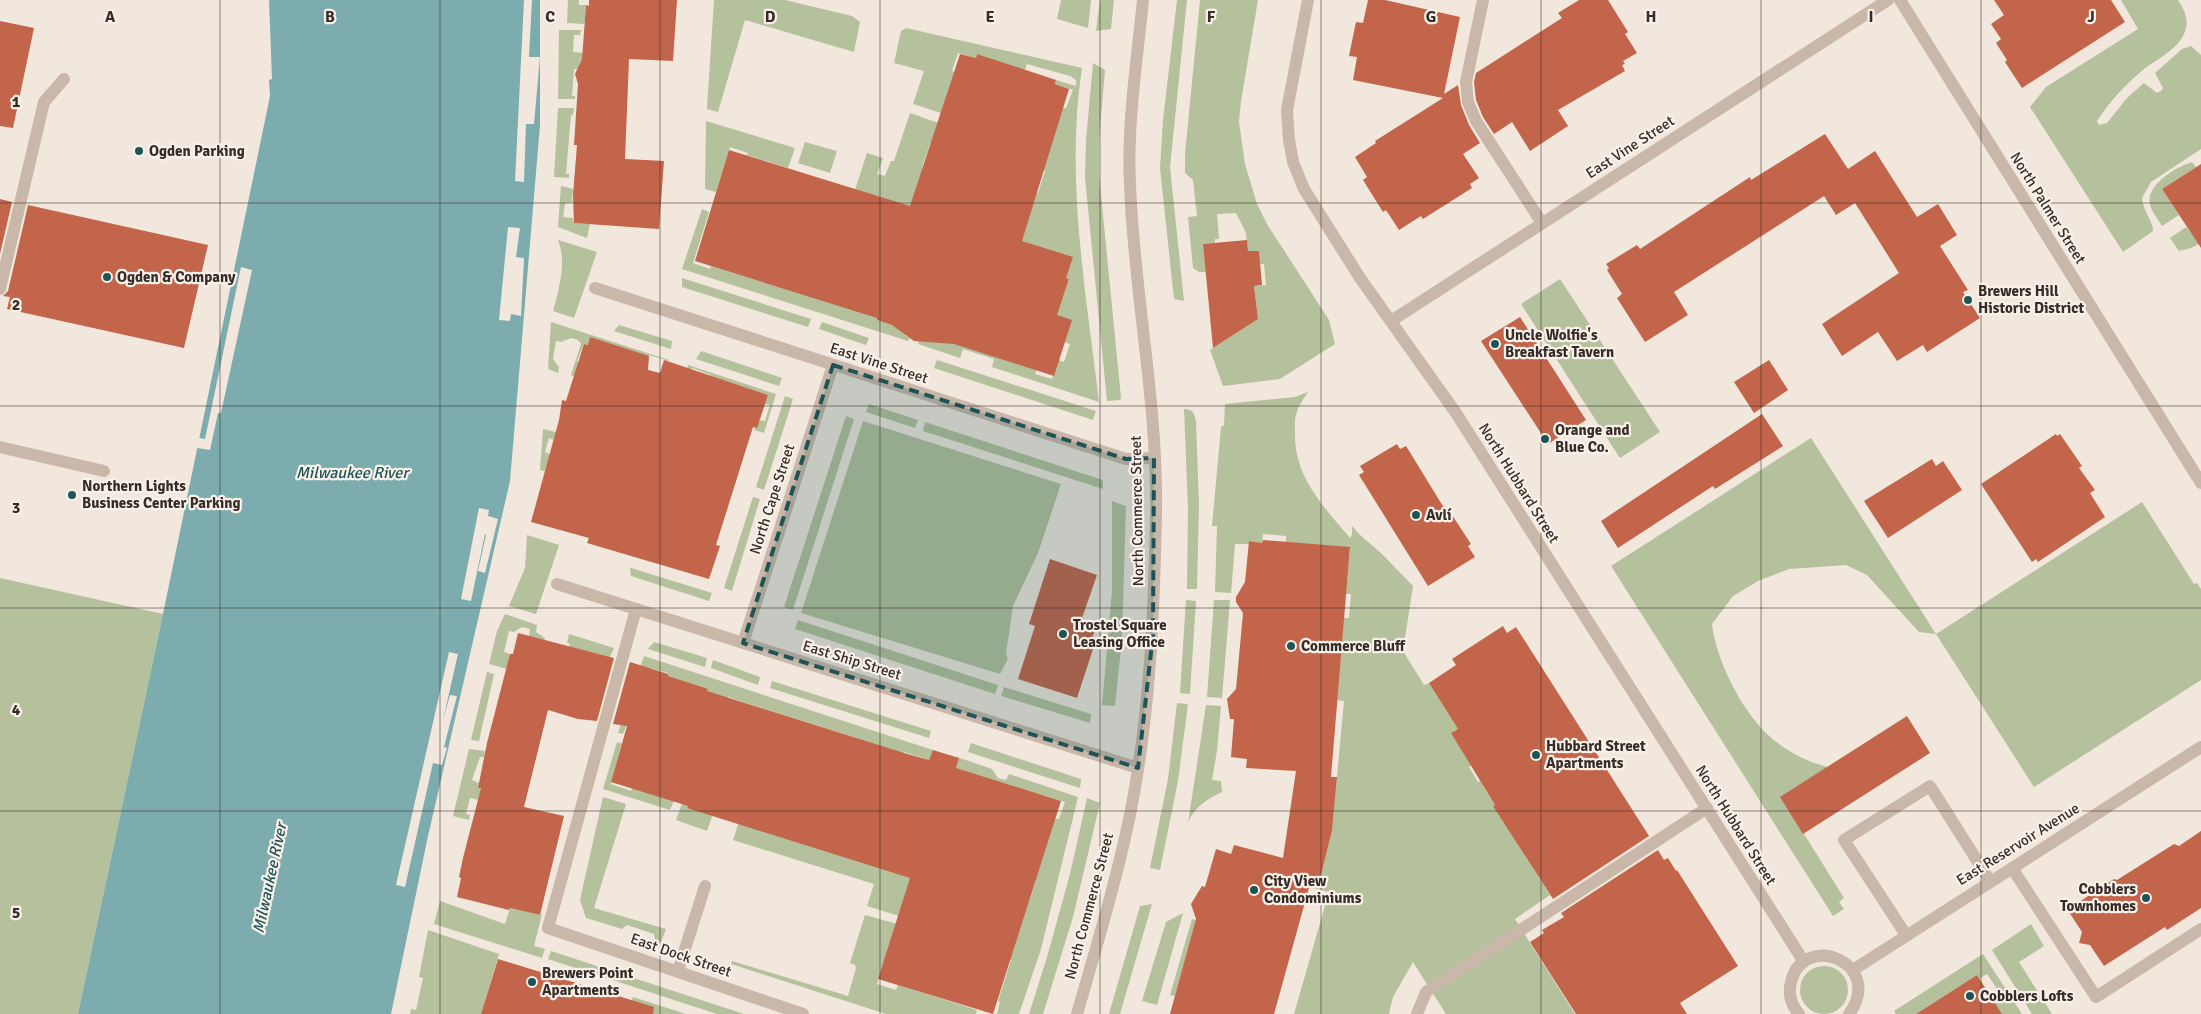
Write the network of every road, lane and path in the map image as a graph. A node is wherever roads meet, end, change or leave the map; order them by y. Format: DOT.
graph roads {
  1 [pos="1143,0"];
  2 [pos="1308,0"];
  3 [pos="1483,0"];
  4 [pos="1888,0"];
  5 [pos="1900,0"];
  6 [pos="64,79"];
  7 [pos="1542,223"];
  8 [pos="595,288"];
  9 [pos="0,289"];
  10 [pos="1390,321"];
  11 [pos="833,365"];
  12 [pos="0,447"];
  13 [pos="1154,458"];
  14 [pos="104,470"];
  15 [pos="2201,484"];
  16 [pos="557,584"];
  17 [pos="636,609"];
  18 [pos="743,643"];
  19 [pos="2201,747"];
  20 [pos="1138,768"];
  21 [pos="1707,808"];
  22 [pos="2012,868"];
  23 [pos="1990,881"];
  24 [pos="705,886"];
  25 [pos="2201,929"];
  26 [pos="1906,935"];
  27 [pos="1804,962"];
  28 [pos="1853,970"];
  29 [pos="678,971"];
  30 [pos="1793,1012"];
  31 [pos="804,1014"];
  32 [pos="1077,1014"];
  33 [pos="1417,1014"];
  34 [pos="1849,1014"];
  1 -- 13 [label="street, North Commerce Street"];
  2 -- 10 [label="street, North Hubbard Street"];
  3 -- 7 [label="street"];
  4 -- 7 [label="street, East Vine Street"];
  5 -- 15 [label="street, North Palmer Street"];
  6 -- 9 [label="street"];
  7 -- 10 [label="street, East Vine Street"];
  8 -- 11 [label="street, East Vine Street"];
  10 -- 21 [label="street, North Hubbard Street"];
  11 -- 13 [label="street, East Vine Street"];
  11 -- 18 [label="street, North Cape Street"];
  12 -- 14 [label="street"];
  13 -- 20 [label="street, North Commerce Street"];
  16 -- 17 [label="street, East Ship Street"];
  17 -- 18 [label="street, East Ship Street"];
  17 -- 29 [label="street, East Dock Street"];
  18 -- 20 [label="street, East Ship Street"];
  19 -- 22 [label="street, East Reservoir Avenue"];
  20 -- 32 [label="street, North Commerce Street"];
  21 -- 27 [label="street, North Hubbard Street"];
  21 -- 33 [label="street"];
  22 -- 23 [label="street, East Reservoir Avenue"];
  22 -- 25 [label="street"];
  23 -- 26 [label="street, East Reservoir Avenue"];
  23 -- 26 [label="street"];
  24 -- 29 [label="street"];
  26 -- 28 [label="street, East Reservoir Avenue"];
  27 -- 28 [label="street"];
  27 -- 30 [label="street"];
  28 -- 34 [label="street"];
  29 -- 31 [label="street, East Dock Street"];
}
